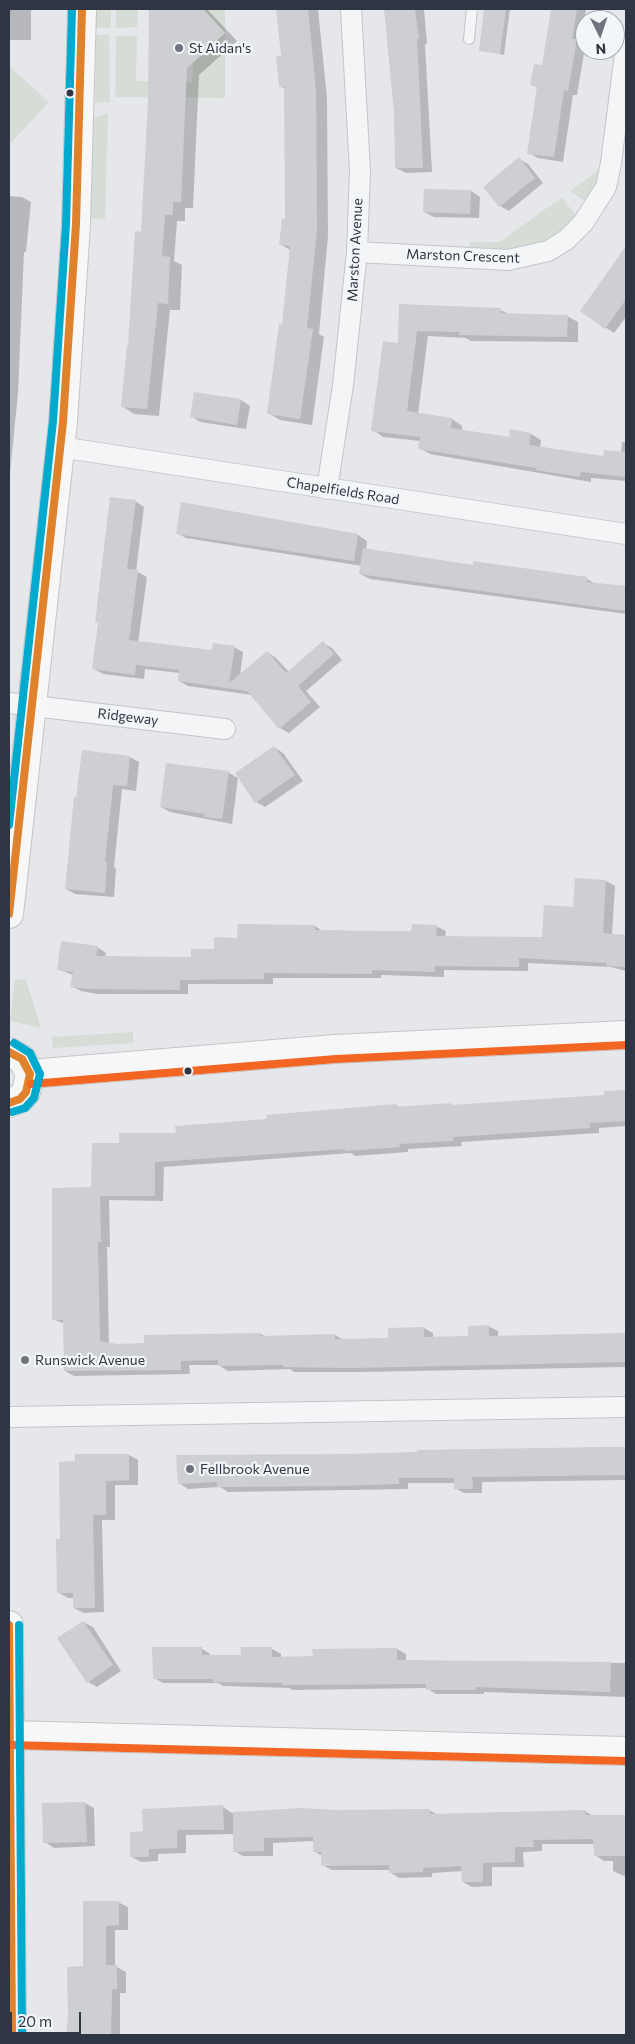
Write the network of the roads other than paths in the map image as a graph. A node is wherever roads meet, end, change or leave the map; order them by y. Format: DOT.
graph roads {
  1 [pos="82,9"];
  2 [pos="351,9"];
  3 [pos="472,9"];
  4 [pos="469,39"];
  5 [pos="626,46"];
  6 [pos="357,252"];
  7 [pos="60,447"];
  8 [pos="327,489"];
  9 [pos="626,534"];
  10 [pos="20,705"];
  11 [pos="225,729"];
  12 [pos="9,914"];
  13 [pos="626,1035"];
  14 [pos="9,1052"];
  15 [pos="30,1074"];
  16 [pos="9,1103"];
  17 [pos="626,1407"];
  18 [pos="9,1417"];
  19 [pos="9,1625"];
  20 [pos="10,1735"];
  21 [pos="626,1751"];
  22 [pos="11,2027"];
  1 -- 7 [label="street"];
  2 -- 6 [label="street, Marston Avenue"];
  3 -- 4 [label="lane"];
  5 -- 6 [label="street, Marston Crescent"];
  6 -- 8 [label="street, Marston Avenue"];
  7 -- 8 [label="street, Chapelfields Road"];
  7 -- 10 [label="street"];
  8 -- 9 [label="street, Chapelfields Road"];
  10 -- 11 [label="street, Ridgeway"];
  10 -- 12 [label="street"];
  13 -- 15 [label="street"];
  14 -- 15 [label="street"];
  15 -- 16 [label="street"];
  17 -- 18 [label="street"];
  19 -- 20 [label="street"];
  20 -- 21 [label="street"];
  20 -- 22 [label="street"];
}
